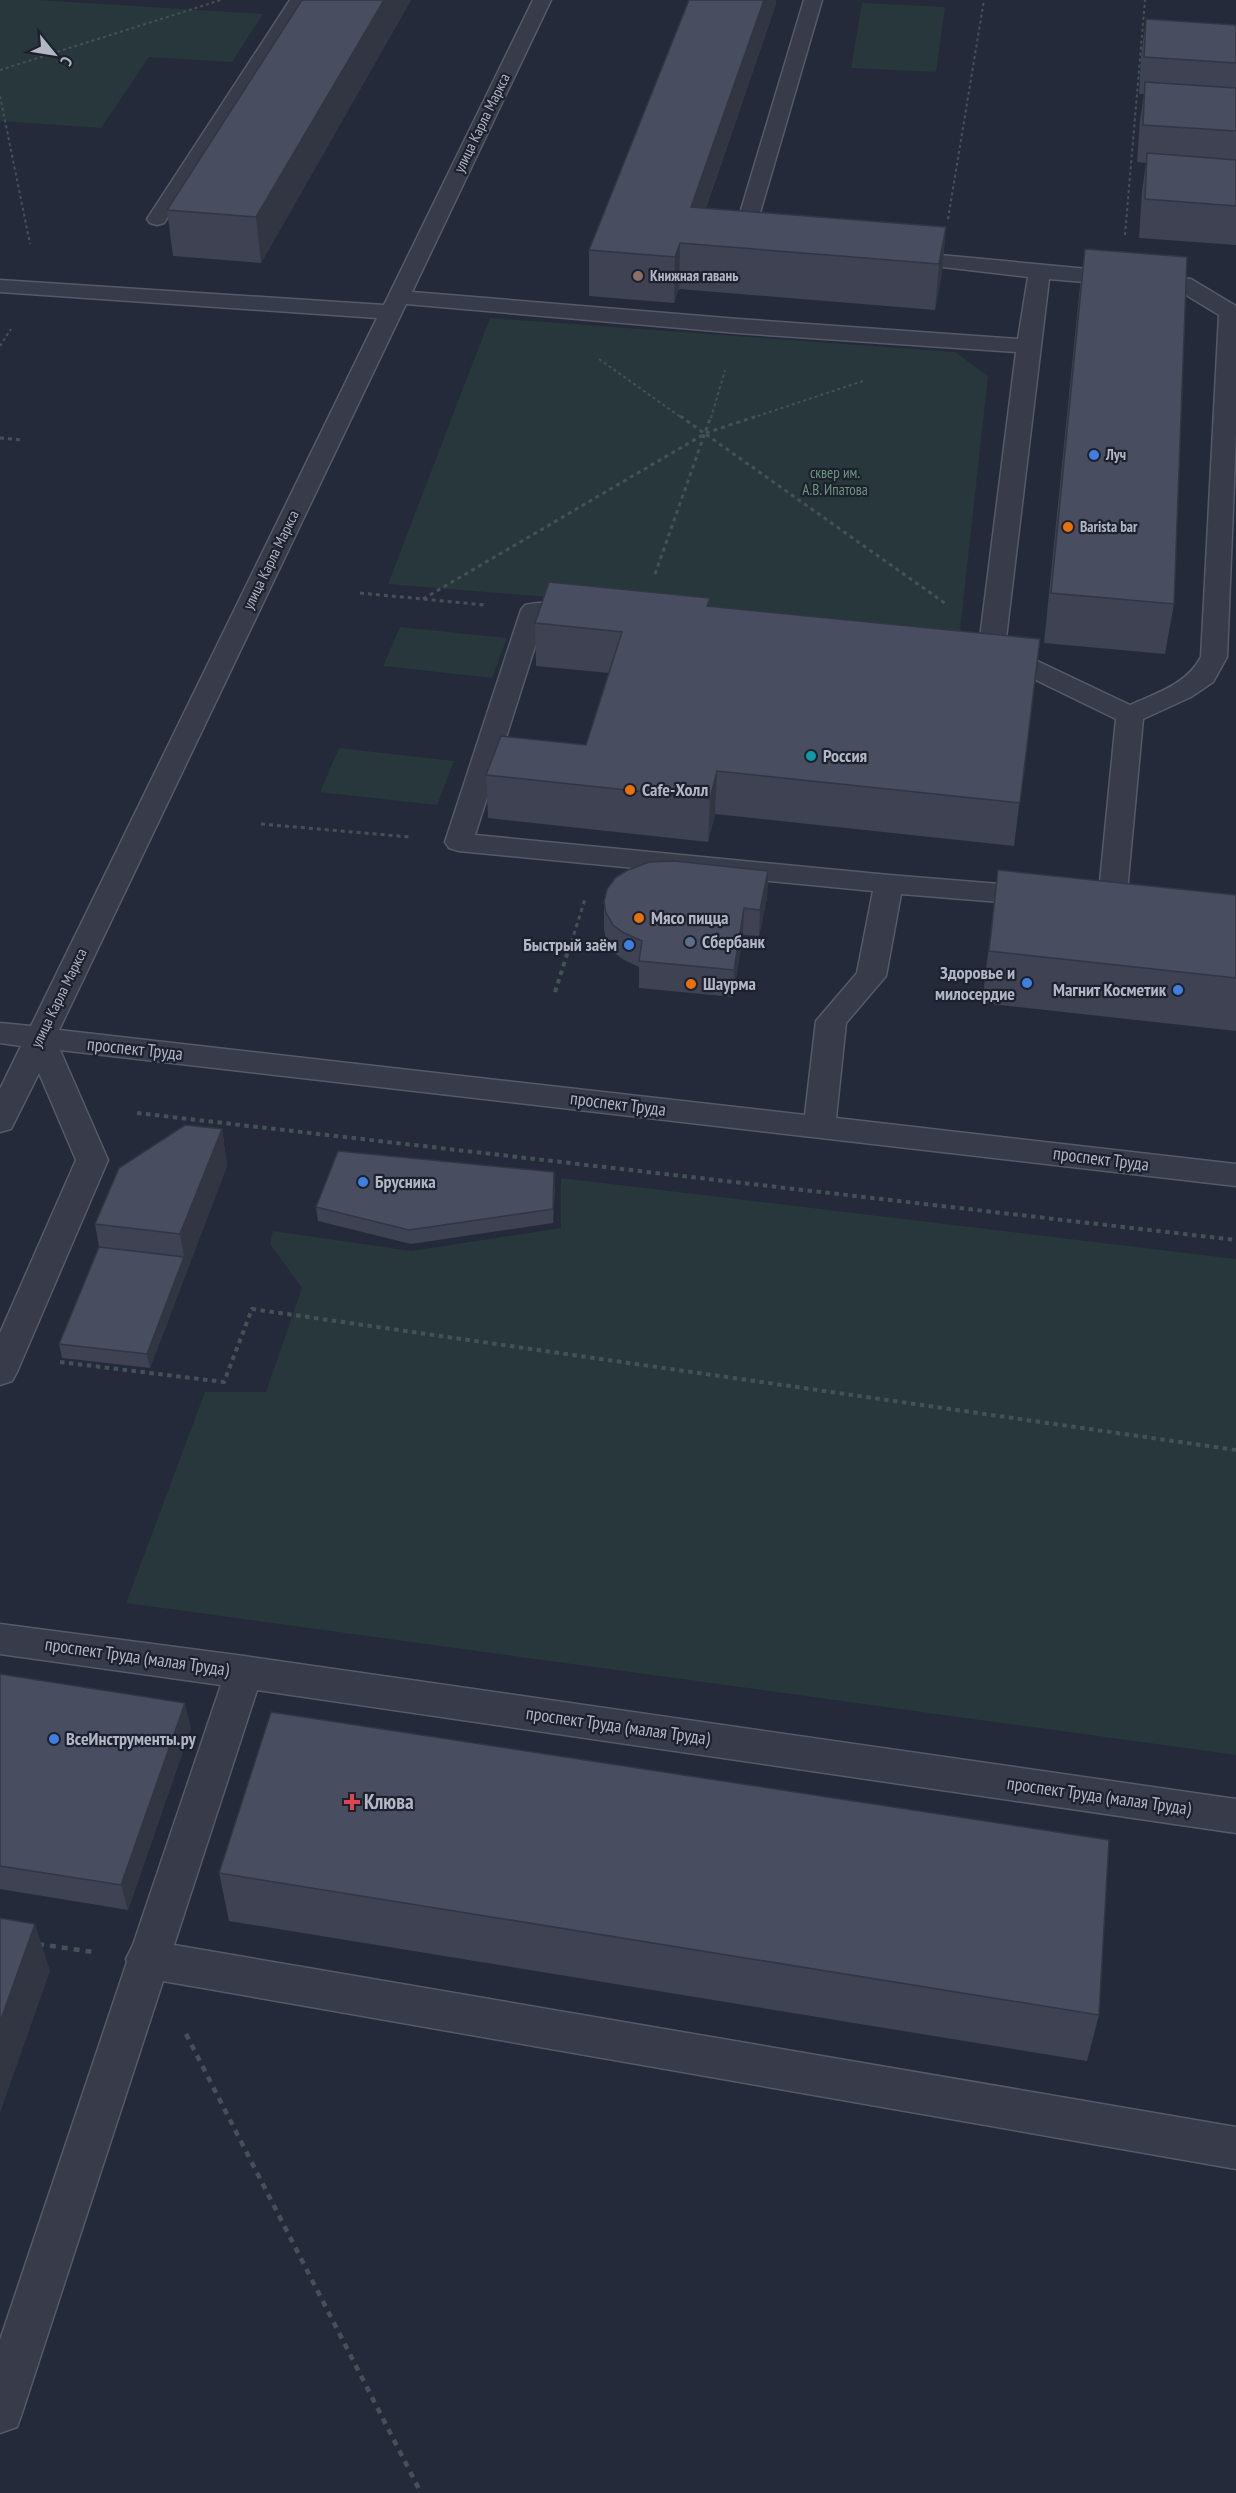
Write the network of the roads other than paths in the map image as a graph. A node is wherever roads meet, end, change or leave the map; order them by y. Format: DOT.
graph roads {
  1 [pos="299,0"];
  2 [pos="542,0"];
  3 [pos="813,0"];
  4 [pos="157,219"];
  5 [pos="790,246"];
  6 [pos="883,256"];
  7 [pos="1039,272"];
  8 [pos="0,286"];
  9 [pos="394,304"];
  10 [pos="1233,313"];
  11 [pos="1028,346"];
  12 [pos="604,616"];
  13 [pos="1130,714"];
  14 [pos="889,884"];
  15 [pos="0,1033"];
  16 [pos="39,1038"];
  17 [pos="0,1121"];
  18 [pos="819,1127"];
  19 [pos="1236,1175"];
  20 [pos="0,1372"];
  21 [pos="0,1639"];
  22 [pos="244,1672"];
  23 [pos="1236,1816"];
  24 [pos="147,1959"];
  25 [pos="1236,2148"];
  26 [pos="0,2410"];
  1 -- 4 [label="street"];
  2 -- 9 [label="street, улица Карла Маркса"];
  3 -- 5 [label="street"];
  6 -- 7 [label="street"];
  7 -- 10 [label="street"];
  7 -- 11 [label="street"];
  8 -- 9 [label="street"];
  9 -- 11 [label="street"];
  9 -- 16 [label="street, улица Карла Маркса"];
  10 -- 13 [label="street"];
  11 -- 13 [label="street"];
  12 -- 14 [label="street"];
  13 -- 14 [label="street"];
  14 -- 18 [label="street"];
  15 -- 16 [label="street, проспект Труда"];
  16 -- 17 [label="street, улица Карла Маркса"];
  16 -- 18 [label="street, проспект Труда"];
  16 -- 20 [label="street"];
  18 -- 19 [label="street, проспект Труда"];
  21 -- 22 [label="street, проспект Труда (малая Труда)"];
  22 -- 23 [label="street, проспект Труда (малая Труда)"];
  22 -- 24 [label="street"];
  24 -- 25 [label="street"];
  24 -- 26 [label="street"];
}
